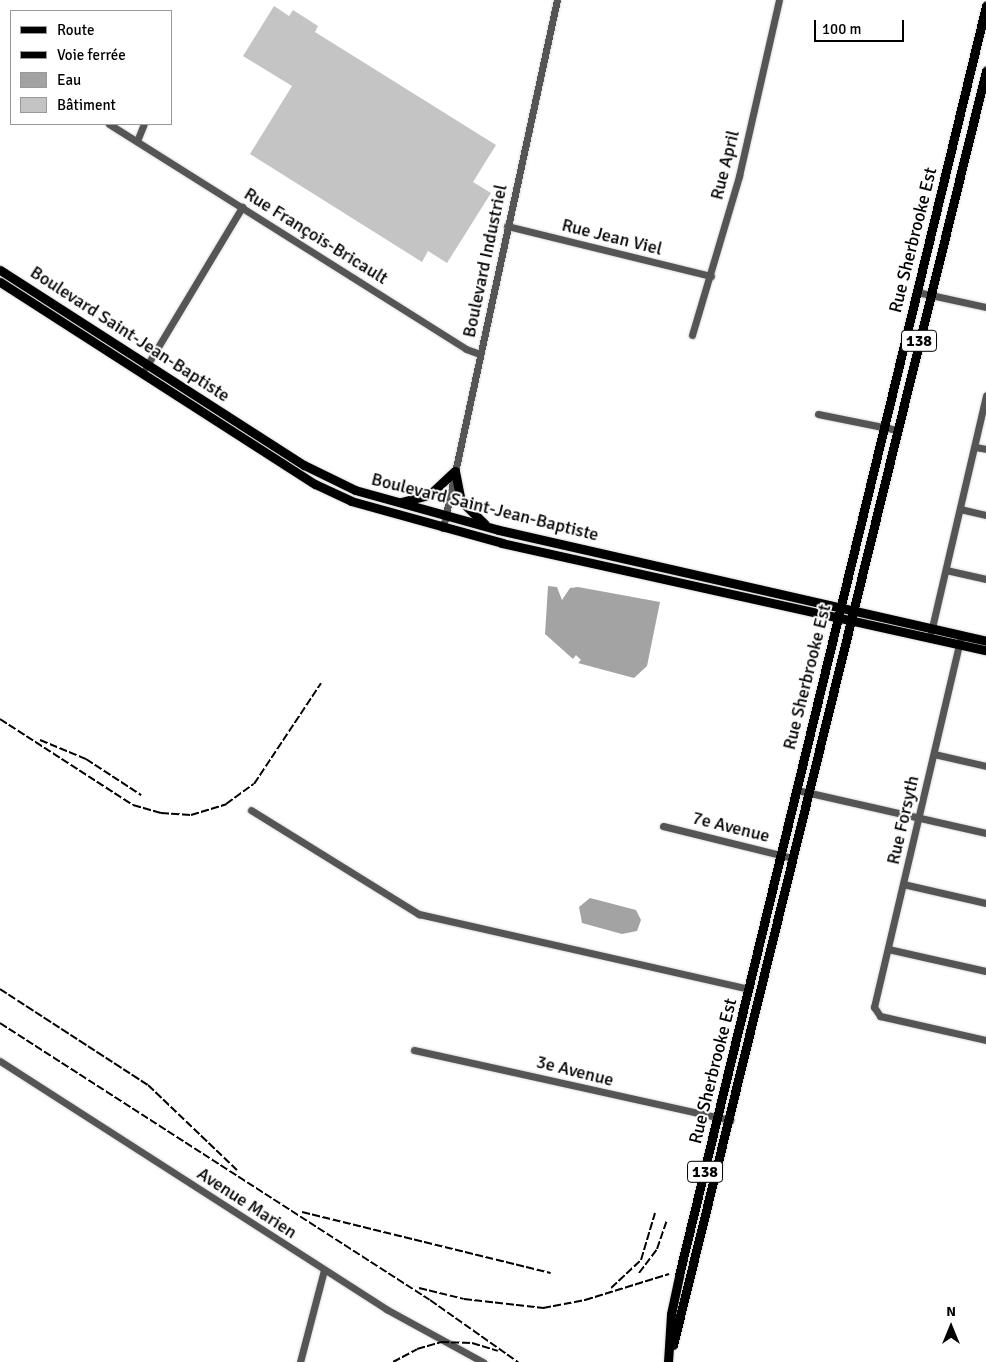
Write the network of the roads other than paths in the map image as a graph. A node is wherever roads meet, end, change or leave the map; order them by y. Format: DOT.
graph roads {
  1 [pos="557,0"];
  2 [pos="779,0"];
  3 [pos="986,6"];
  4 [pos="986,70"];
  5 [pos="969,77"];
  6 [pos="984,80"];
  7 [pos="111,125"];
  8 [pos="144,125"];
  9 [pos="956,131"];
  10 [pos="970,134"];
  11 [pos="137,141"];
  12 [pos="242,207"];
  13 [pos="507,226"];
  14 [pos="0,270"];
  15 [pos="711,276"];
  16 [pos="0,282"];
  17 [pos="917,292"];
  18 [pos="931,295"];
  19 [pos="986,307"];
  20 [pos="692,335"];
  21 [pos="906,335"];
  22 [pos="920,339"];
  23 [pos="480,354"];
  24 [pos="145,369"];
  25 [pos="897,375"];
  26 [pos="909,378"];
  27 [pos="986,395"];
  28 [pos="818,414"];
  29 [pos="884,427"];
  30 [pos="897,430"];
  31 [pos="975,447"];
  32 [pos="986,449"];
  33 [pos="455,471"];
  34 [pos="867,494"];
  35 [pos="880,498"];
  36 [pos="389,501"];
  37 [pos="960,509"];
  38 [pos="986,515"];
  39 [pos="446,517"];
  40 [pos="442,528"];
  41 [pos="499,530"];
  42 [pos="581,549"];
  43 [pos="579,559"];
  44 [pos="946,570"];
  45 [pos="691,574"];
  46 [pos="986,579"];
  47 [pos="720,581"];
  48 [pos="689,585"];
  49 [pos="718,592"];
  50 [pos="839,614"];
  51 [pos="853,616"];
  52 [pos="930,633"];
  53 [pos="960,640"];
  54 [pos="986,642"];
  55 [pos="986,650"];
  56 [pos="815,711"];
  57 [pos="828,715"];
  58 [pos="934,754"];
  59 [pos="986,766"];
  60 [pos="796,790"];
  61 [pos="808,793"];
  62 [pos="251,810"];
  63 [pos="919,818"];
  64 [pos="664,826"];
  65 [pos="986,833"];
  66 [pos="781,856"];
  67 [pos="792,858"];
  68 [pos="903,884"];
  69 [pos="772,893"];
  70 [pos="784,894"];
  71 [pos="986,903"];
  72 [pos="766,920"];
  73 [pos="778,923"];
  74 [pos="888,949"];
  75 [pos="986,972"];
  76 [pos="749,989"];
  77 [pos="762,992"];
  78 [pos="986,1040"];
  79 [pos="414,1050"];
  80 [pos="0,1061"];
  81 [pos="719,1118"];
  82 [pos="730,1120"];
  83 [pos="324,1270"];
  84 [pos="668,1360"];
  85 [pos="300,1362"];
  86 [pos="483,1362"];
  1 -- 13 [label="street, Boulevard Industriel"];
  2 -- 15 [label="street, Rue April"];
  3 -- 5 [label="main road, Rue Sherbrooke Est / 138"];
  4 -- 6 [label="main road, Rue Sherbrooke Est / 138"];
  5 -- 6 [label="main road"];
  5 -- 9 [label="main road, Rue Sherbrooke Est / 138"];
  6 -- 10 [label="main road, Rue Sherbrooke Est / 138"];
  7 -- 11 [label="street, Rue François-Bricault"];
  8 -- 11 [label="street"];
  9 -- 10 [label="main road"];
  9 -- 17 [label="main road, Rue Sherbrooke Est / 138"];
  10 -- 18 [label="main road, Rue Sherbrooke Est / 138"];
  11 -- 12 [label="street, Rue François-Bricault"];
  12 -- 23 [label="street, Rue François-Bricault"];
  12 -- 24 [label="street"];
  13 -- 15 [label="street, Rue Jean Viel"];
  13 -- 23 [label="street, Boulevard Industriel"];
  14 -- 24 [label="main road, Boulevard Saint-Jean-Baptiste"];
  15 -- 20 [label="street, Rue April"];
  16 -- 24 [label="main road, Boulevard Saint-Jean-Baptiste"];
  17 -- 18 [label="street"];
  17 -- 21 [label="main road, Rue Sherbrooke Est / 138"];
  18 -- 19 [label="street"];
  18 -- 22 [label="main road, Rue Sherbrooke Est / 138"];
  21 -- 22 [label="main road"];
  21 -- 25 [label="main road, Rue Sherbrooke Est / 138"];
  22 -- 26 [label="main road, Rue Sherbrooke Est / 138"];
  23 -- 33 [label="street, Boulevard Industriel"];
  24 -- 36 [label="main road, Boulevard Saint-Jean-Baptiste"];
  24 -- 40 [label="main road, Boulevard Saint-Jean-Baptiste"];
  25 -- 26 [label="main road"];
  25 -- 29 [label="main road, Rue Sherbrooke Est / 138"];
  26 -- 30 [label="main road, Rue Sherbrooke Est / 138"];
  27 -- 31 [label="street"];
  28 -- 29 [label="street"];
  29 -- 30 [label="street"];
  29 -- 34 [label="main road, Rue Sherbrooke Est / 138"];
  30 -- 35 [label="main road, Rue Sherbrooke Est / 138"];
  31 -- 32 [label="street"];
  31 -- 37 [label="street"];
  33 -- 36 [label="main road"];
  33 -- 39 [label="street, Boulevard Industriel"];
  33 -- 41 [label="main road"];
  34 -- 35 [label="main road"];
  34 -- 50 [label="main road, Rue Sherbrooke Est / 138"];
  35 -- 51 [label="main road, Rue Sherbrooke Est / 138"];
  36 -- 39 [label="main road, Boulevard Saint-Jean-Baptiste"];
  37 -- 38 [label="street"];
  37 -- 44 [label="street"];
  39 -- 40 [label="street, Boulevard Industriel"];
  39 -- 41 [label="main road, Boulevard Saint-Jean-Baptiste"];
  40 -- 43 [label="main road, Boulevard Saint-Jean-Baptiste"];
  41 -- 42 [label="main road, Boulevard Saint-Jean-Baptiste"];
  42 -- 43 [label="main road"];
  42 -- 45 [label="main road, Boulevard Saint-Jean-Baptiste"];
  43 -- 48 [label="main road, Boulevard Saint-Jean-Baptiste"];
  44 -- 46 [label="street"];
  44 -- 52 [label="street"];
  45 -- 47 [label="main road, Boulevard Saint-Jean-Baptiste"];
  45 -- 48 [label="main road"];
  47 -- 49 [label="main road"];
  47 -- 50 [label="main road, Boulevard Saint-Jean-Baptiste"];
  48 -- 49 [label="main road, Boulevard Saint-Jean-Baptiste"];
  49 -- 50 [label="main road, Boulevard Saint-Jean-Baptiste"];
  50 -- 51 [label="main road, Boulevard Saint-Jean-Baptiste"];
  50 -- 56 [label="main road, Rue Sherbrooke Est / 138"];
  51 -- 52 [label="main road, Boulevard Saint-Jean-Baptiste"];
  51 -- 57 [label="main road, Rue Sherbrooke Est / 138"];
  52 -- 53 [label="main road, Boulevard Saint-Jean-Baptiste"];
  53 -- 54 [label="main road, Boulevard Saint-Jean-Baptiste"];
  53 -- 55 [label="main road, Boulevard Saint-Jean-Baptiste"];
  53 -- 58 [label="street, Rue Forsyth"];
  56 -- 57 [label="main road"];
  56 -- 60 [label="main road, Rue Sherbrooke Est / 138"];
  57 -- 61 [label="main road, Rue Sherbrooke Est / 138"];
  58 -- 59 [label="street"];
  58 -- 63 [label="street, Rue Forsyth"];
  60 -- 61 [label="street"];
  60 -- 66 [label="main road, Rue Sherbrooke Est / 138"];
  61 -- 63 [label="street"];
  61 -- 67 [label="main road, Rue Sherbrooke Est / 138"];
  62 -- 76 [label="street"];
  63 -- 65 [label="street"];
  63 -- 68 [label="street, Rue Forsyth"];
  64 -- 66 [label="street, 7e Avenue"];
  66 -- 67 [label="street, 7e Avenue"];
  66 -- 69 [label="main road, Rue Sherbrooke Est / 138"];
  67 -- 70 [label="main road, Rue Sherbrooke Est / 138"];
  68 -- 71 [label="street"];
  68 -- 74 [label="street, Rue Forsyth"];
  69 -- 70 [label="main road"];
  69 -- 72 [label="main road, Rue Sherbrooke Est / 138"];
  70 -- 73 [label="main road, Rue Sherbrooke Est / 138"];
  72 -- 73 [label="main road"];
  72 -- 76 [label="main road, Rue Sherbrooke Est / 138"];
  73 -- 77 [label="main road, Rue Sherbrooke Est / 138"];
  74 -- 75 [label="street"];
  74 -- 78 [label="street, Rue Forsyth"];
  76 -- 77 [label="main road"];
  76 -- 81 [label="main road, Rue Sherbrooke Est / 138"];
  77 -- 82 [label="main road, Rue Sherbrooke Est / 138"];
  79 -- 81 [label="street, 3e Avenue"];
  80 -- 83 [label="street, Avenue Marien"];
  81 -- 82 [label="street, 3e Avenue"];
  81 -- 84 [label="main road, Rue Sherbrooke Est / 138"];
  82 -- 84 [label="main road, Rue Sherbrooke Est / 138"];
  83 -- 85 [label="street"];
  83 -- 86 [label="street, Avenue Marien"];
}
